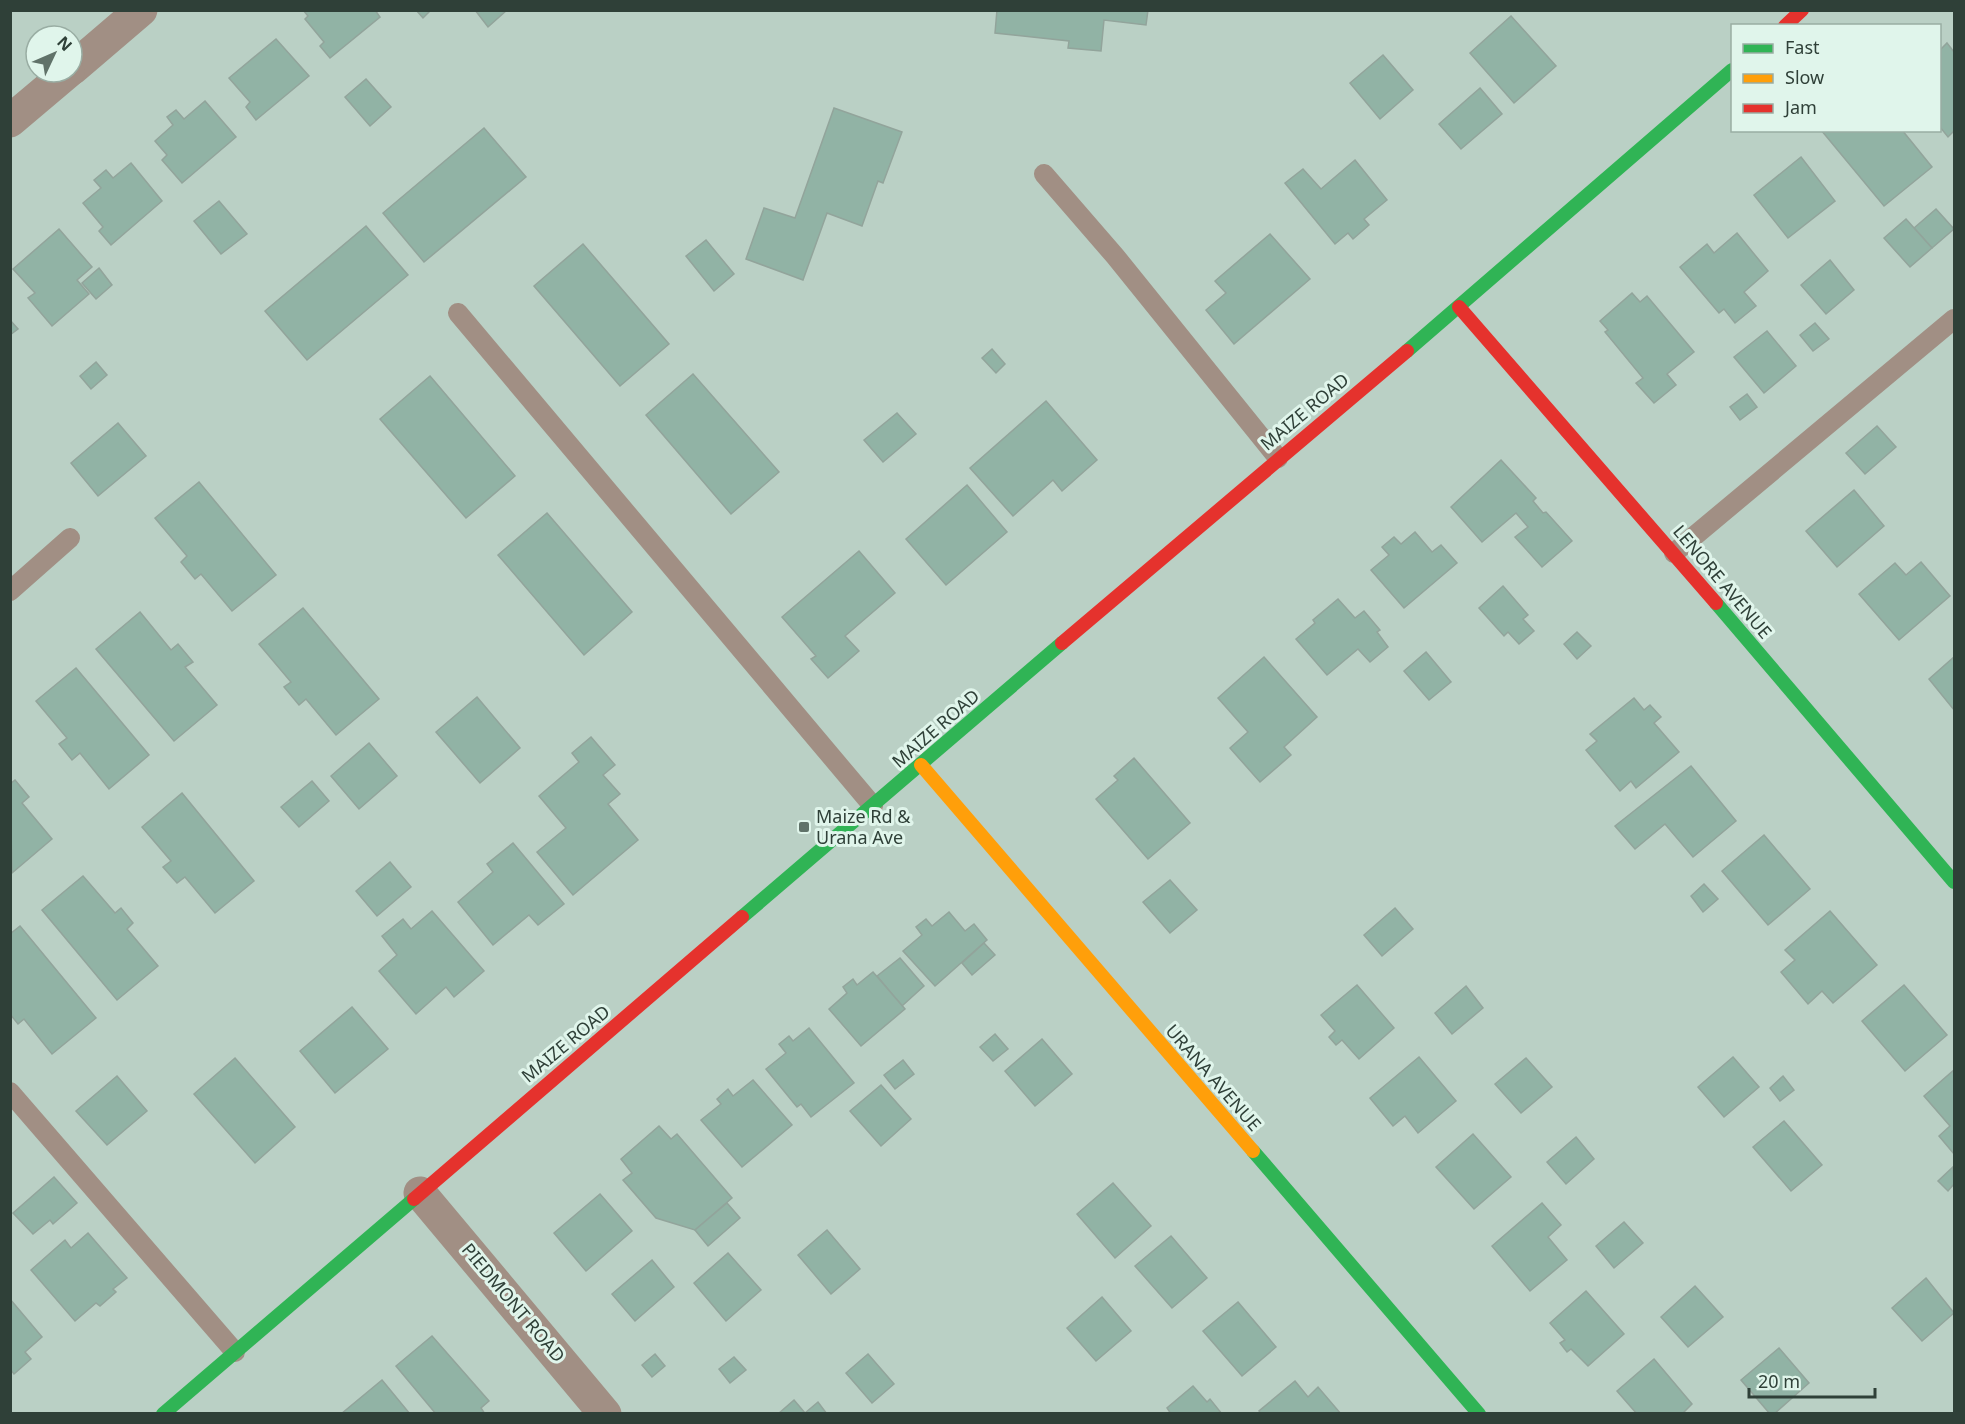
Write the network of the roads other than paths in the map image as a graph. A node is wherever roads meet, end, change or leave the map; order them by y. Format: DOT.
graph roads {
  1 [pos="141,10"];
  2 [pos="1802,10"];
  3 [pos="1787,24"];
  4 [pos="84,59"];
  5 [pos="1731,71"];
  6 [pos="54,84"];
  7 [pos="10,121"];
  8 [pos="1044,174"];
  9 [pos="1460,307"];
  10 [pos="458,314"];
  11 [pos="1954,319"];
  12 [pos="1278,458"];
  13 [pos="70,538"];
  14 [pos="1674,553"];
  15 [pos="10,591"];
  16 [pos="921,765"];
  17 [pos="873,807"];
  18 [pos="1954,882"];
  19 [pos="10,1092"];
  20 [pos="420,1194"];
  21 [pos="235,1352"];
  22 [pos="163,1413"];
  23 [pos="605,1413"];
  24 [pos="1479,1413"];
  1 -- 4 [label="street"];
  2 -- 3 [label="street"];
  5 -- 9 [label="street, MAIZE ROAD"];
  6 -- 7 [label="street"];
  8 -- 12 [label="lane"];
  9 -- 12 [label="street, MAIZE ROAD"];
  9 -- 14 [label="street, LENORE AVENUE"];
  10 -- 17 [label="lane"];
  11 -- 14 [label="lane"];
  12 -- 16 [label="street, MAIZE ROAD"];
  13 -- 15 [label="lane"];
  14 -- 18 [label="street, LENORE AVENUE"];
  16 -- 17 [label="street, MAIZE ROAD"];
  16 -- 24 [label="street, URANA AVENUE"];
  17 -- 20 [label="street, MAIZE ROAD"];
  19 -- 21 [label="lane"];
  20 -- 21 [label="street, MAIZE ROAD"];
  20 -- 23 [label="street, PIEDMONT ROAD"];
  21 -- 22 [label="street, MAIZE ROAD"];
}
